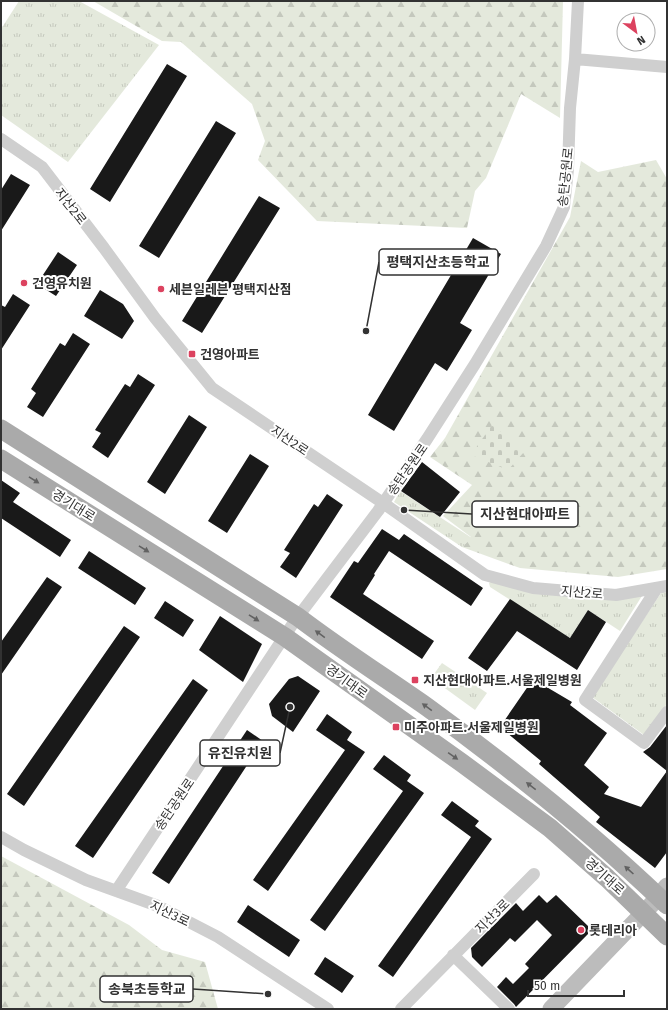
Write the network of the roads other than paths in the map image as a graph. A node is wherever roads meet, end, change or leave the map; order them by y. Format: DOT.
graph roads {
  1 [pos="578,1"];
  2 [pos="575,59"];
  3 [pos="667,67"];
  4 [pos="1,139"];
  5 [pos="1,429"];
  6 [pos="1,459"];
  7 [pos="383,503"];
  8 [pos="662,587"];
  9 [pos="298,617"];
  10 [pos="285,637"];
  11 [pos="667,712"];
  12 [pos="1,837"];
  13 [pos="534,874"];
  14 [pos="116,891"];
  15 [pos="664,896"];
  16 [pos="644,913"];
  17 [pos="667,936"];
  18 [pos="453,955"];
  19 [pos="328,1009"];
  20 [pos="401,1009"];
  21 [pos="509,1009"];
  22 [pos="551,1009"];
  1 -- 2 [label="street, 송탄공원로"];
  2 -- 3 [label="street"];
  2 -- 7 [label="street, 송탄공원로"];
  4 -- 7 [label="street, 지산2로"];
  5 -- 9 [label="main road, 경기대로"];
  6 -- 10 [label="main road, 경기대로, one-way"];
  7 -- 8 [label="street, 지산2로"];
  7 -- 9 [label="street, 송탄공원로"];
  8 -- 11 [label="street"];
  9 -- 10 [label="street, 송탄공원로"];
  15 -- 9 [label="main road, 경기대로, one-way"];
  10 -- 14 [label="street, 송탄공원로"];
  10 -- 16 [label="main road, 경기대로, one-way"];
  12 -- 14 [label="street, 지산3로"];
  13 -- 18 [label="street, 지산3로"];
  14 -- 19 [label="street, 지산3로"];
  15 -- 16 [label="main road"];
  16 -- 17 [label="main road, 경기대로"];
  16 -- 22 [label="main road"];
  18 -- 20 [label="street, 지산3로"];
  18 -- 21 [label="street"];
}
